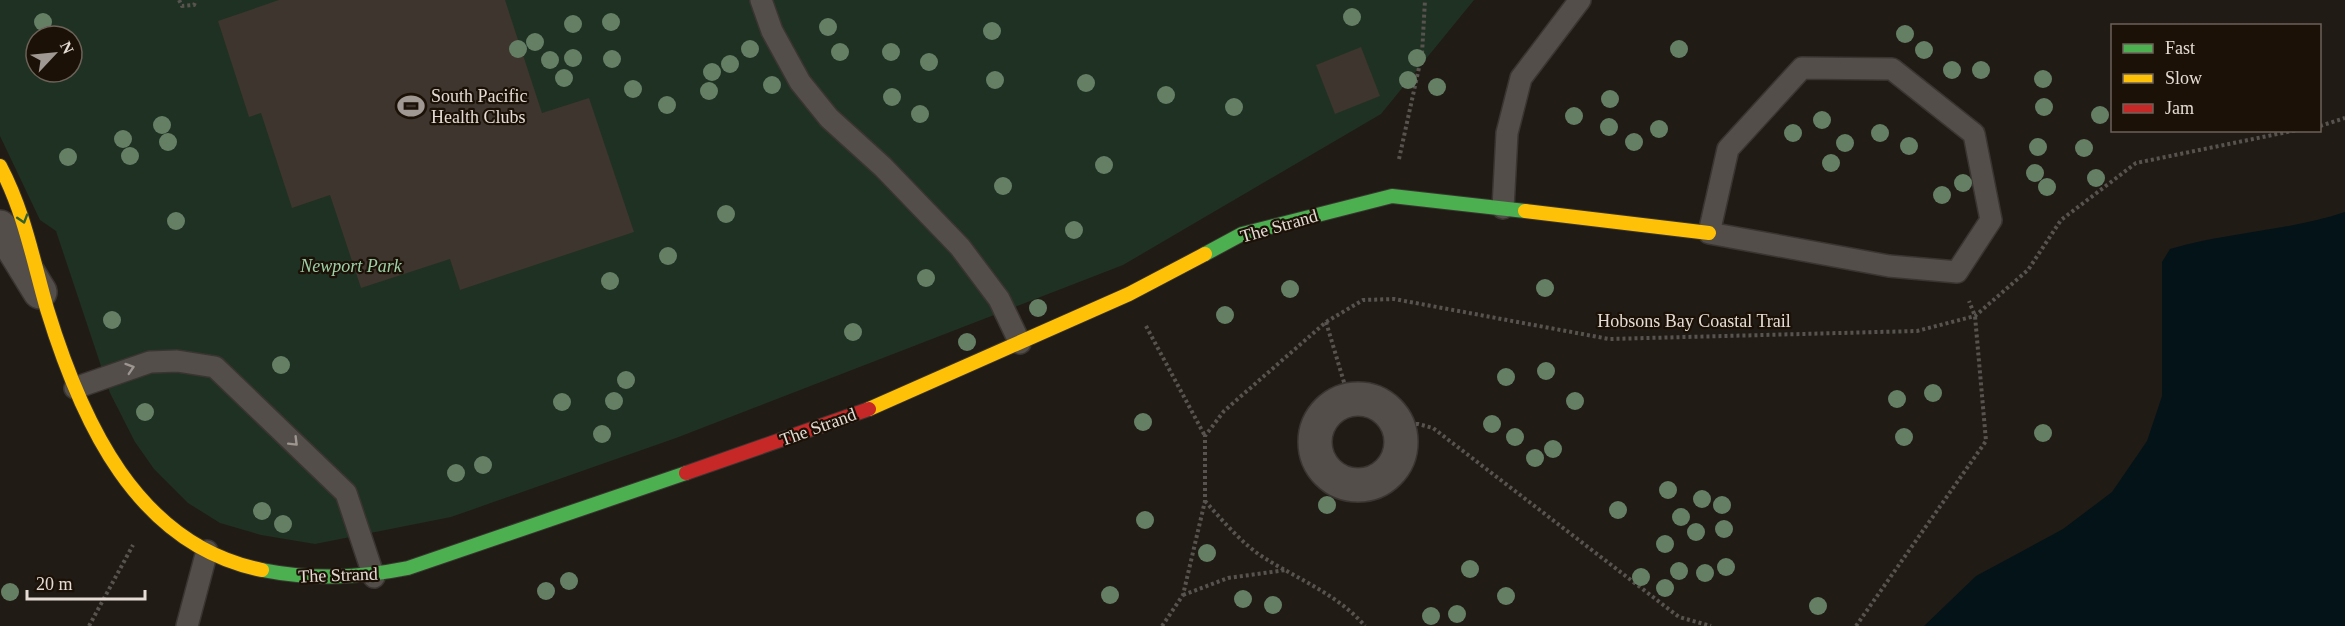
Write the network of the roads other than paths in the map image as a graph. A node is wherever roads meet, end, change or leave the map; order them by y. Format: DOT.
graph roads {
  1 [pos="761,0"];
  2 [pos="1580,0"];
  3 [pos="0,166"];
  4 [pos="1503,208"];
  5 [pos="0,227"];
  6 [pos="1709,234"];
  7 [pos="47,307"];
  8 [pos="1020,343"];
  9 [pos="75,388"];
  10 [pos="1348,399"];
  11 [pos="207,551"];
  12 [pos="374,577"];
  13 [pos="187,626"];
  1 -- 8 [label="lane"];
  2 -- 4 [label="lane"];
  3 -- 7 [label="street, The Strand, one-way"];
  4 -- 6 [label="street, The Strand"];
  4 -- 8 [label="street, The Strand"];
  5 -- 7 [label="street, The Strand"];
  6 -- 6 [label="lane"];
  7 -- 9 [label="street, The Strand"];
  8 -- 12 [label="street, The Strand"];
  9 -- 11 [label="street, The Strand"];
  9 -- 12 [label="lane, one-way"];
  10 -- 10 [label="street"];
  11 -- 12 [label="street, The Strand"];
  11 -- 13 [label="lane"];
}
